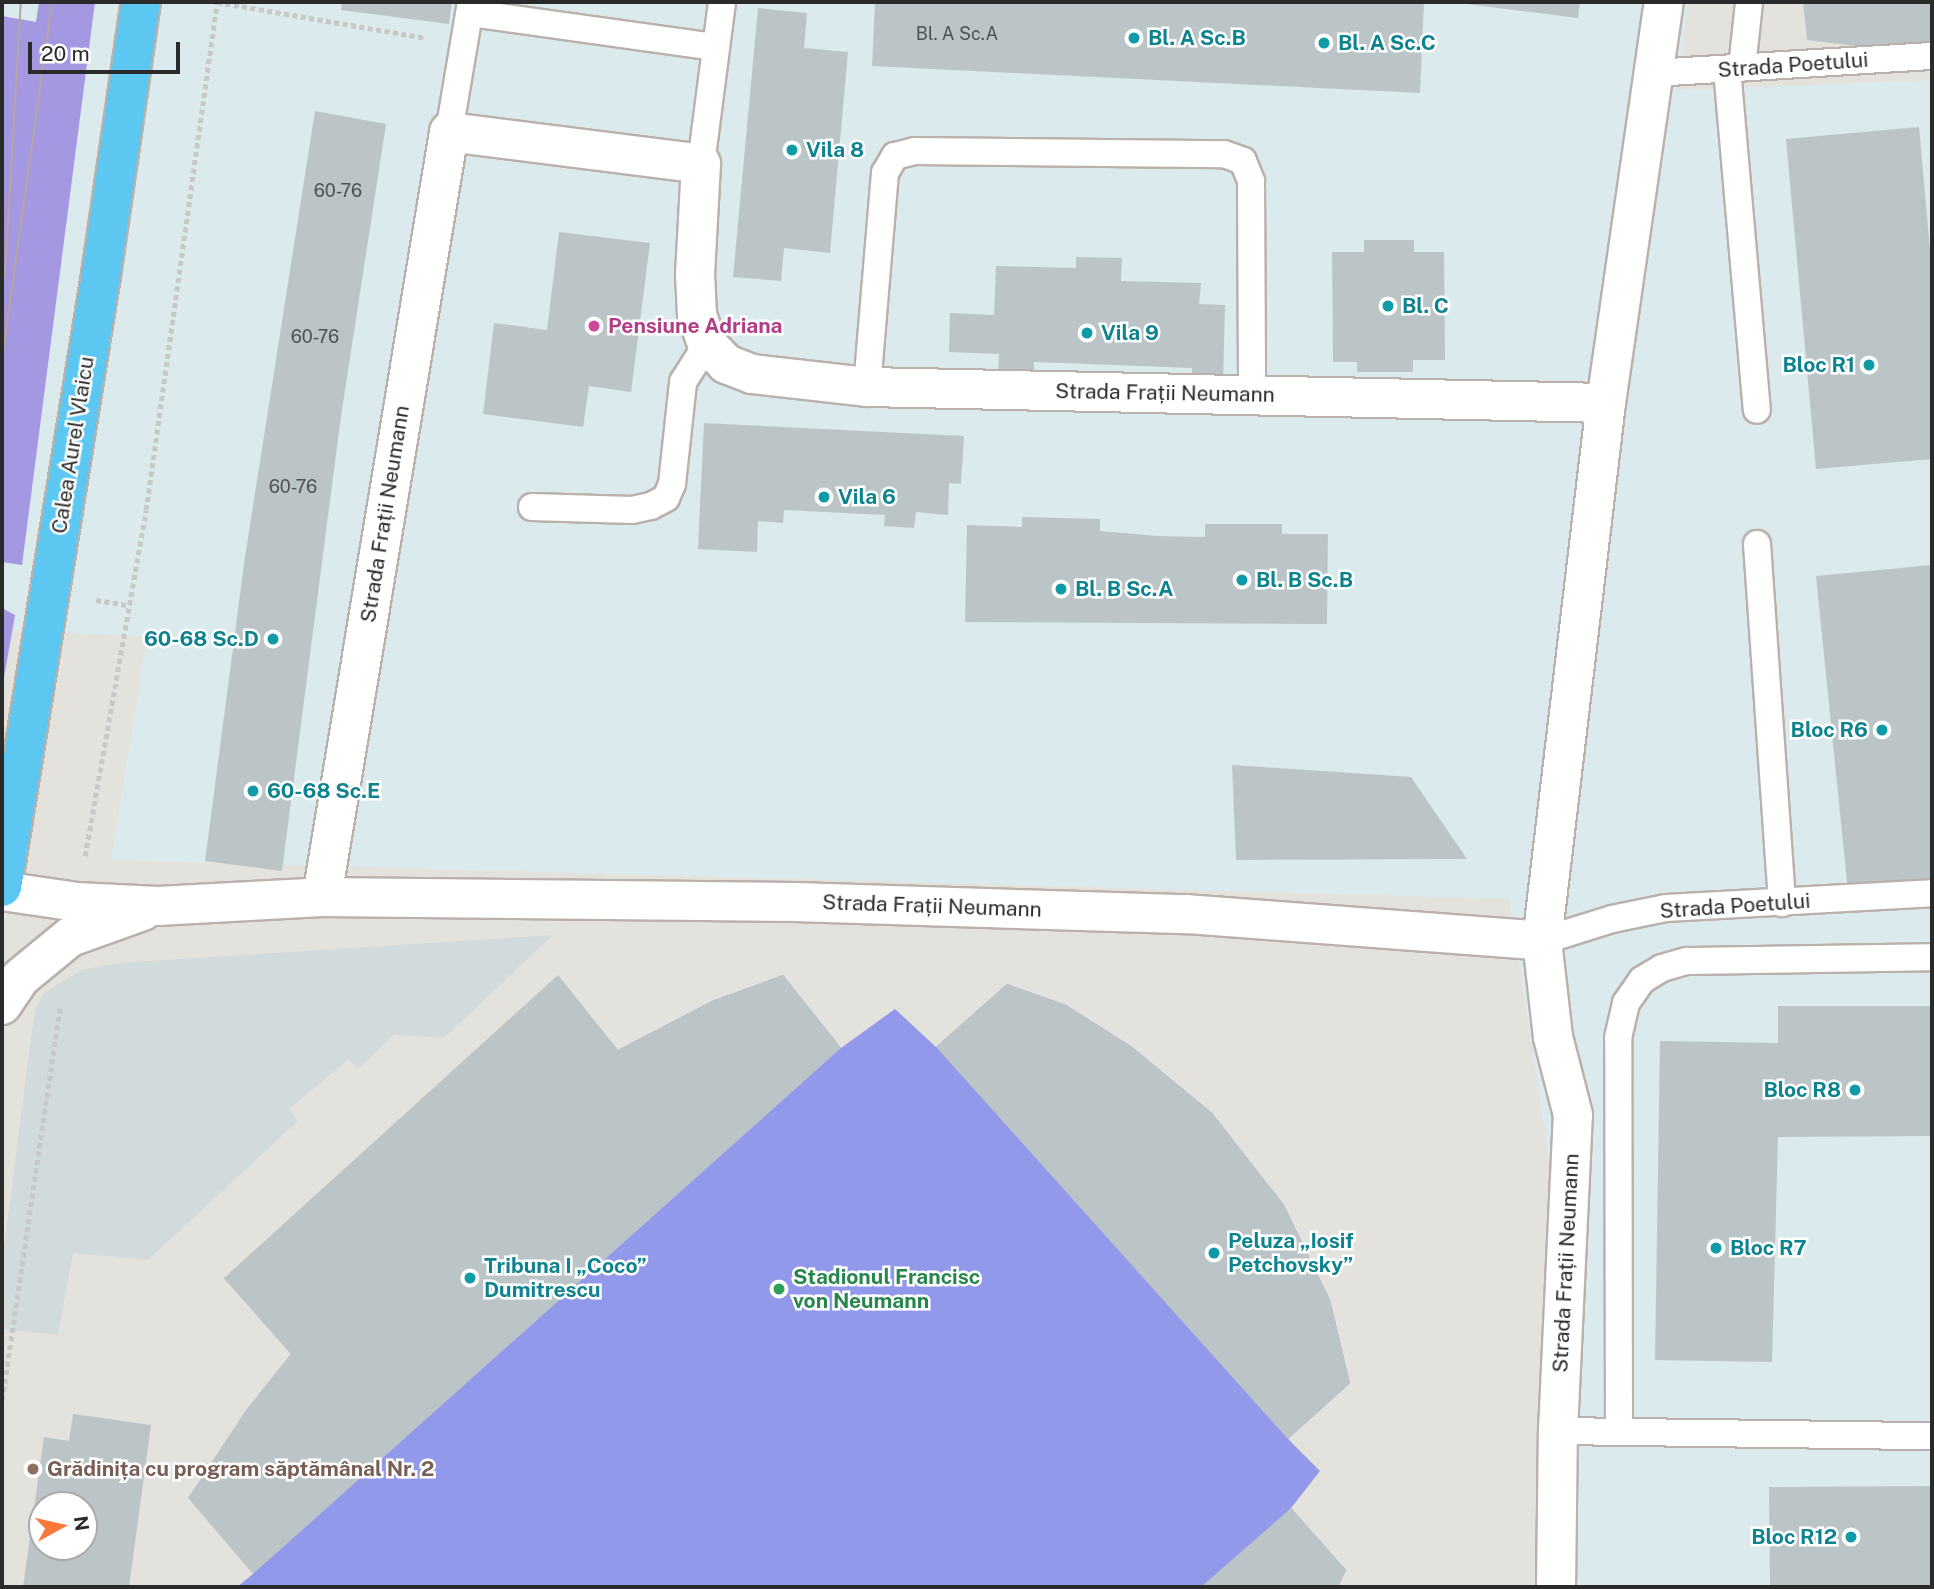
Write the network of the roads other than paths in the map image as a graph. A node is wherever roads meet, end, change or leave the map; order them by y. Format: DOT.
graph roads {
  1 [pos="141,2"];
  2 [pos="722,2"];
  3 [pos="1664,2"];
  4 [pos="1749,2"];
  5 [pos="471,7"];
  6 [pos="714,47"];
  7 [pos="1932,56"];
  8 [pos="1735,69"];
  9 [pos="1653,73"];
  10 [pos="449,132"];
  11 [pos="701,164"];
  12 [pos="707,344"];
  13 [pos="867,387"];
  14 [pos="1252,395"];
  15 [pos="1606,403"];
  16 [pos="1757,410"];
  17 [pos="532,507"];
  18 [pos="1757,544"];
  19 [pos="2,889"];
  20 [pos="1932,893"];
  21 [pos="322,897"];
  22 [pos="1782,903"];
  23 [pos="74,920"];
  24 [pos="1542,941"];
  25 [pos="1932,957"];
  26 [pos="2,1005"];
  27 [pos="1558,1431"];
  28 [pos="1619,1432"];
  29 [pos="1932,1436"];
  30 [pos="1556,1587"];
  1 -- 19 [label="main road, Calea Aurel Vlaicu"];
  2 -- 6 [label="lane"];
  3 -- 9 [label="street, Strada Frații Neumann"];
  4 -- 8 [label="lane"];
  5 -- 6 [label="lane"];
  5 -- 10 [label="lane, Strada Frații Neumann"];
  6 -- 11 [label="lane"];
  7 -- 8 [label="lane, Strada Poetului"];
  8 -- 9 [label="lane, Strada Poetului"];
  8 -- 16 [label="lane"];
  9 -- 15 [label="street, Strada Frații Neumann"];
  10 -- 11 [label="street"];
  10 -- 21 [label="street, Strada Frații Neumann"];
  11 -- 12 [label="street"];
  12 -- 13 [label="street, Strada Frații Neumann"];
  12 -- 17 [label="lane"];
  13 -- 14 [label="street, Strada Frații Neumann"];
  13 -- 14 [label="lane"];
  14 -- 15 [label="street, Strada Frații Neumann"];
  15 -- 24 [label="street, Strada Frații Neumann"];
  18 -- 22 [label="lane"];
  19 -- 23 [label="street, Strada Frații Neumann"];
  20 -- 22 [label="lane, Strada Poetului"];
  21 -- 23 [label="street, Strada Frații Neumann"];
  21 -- 24 [label="street, Strada Frații Neumann"];
  22 -- 24 [label="lane, Strada Poetului"];
  23 -- 26 [label="street"];
  24 -- 27 [label="street, Strada Frații Neumann"];
  25 -- 28 [label="lane"];
  27 -- 28 [label="lane"];
  27 -- 30 [label="street, Strada Frații Neumann"];
  28 -- 29 [label="lane"];
}
